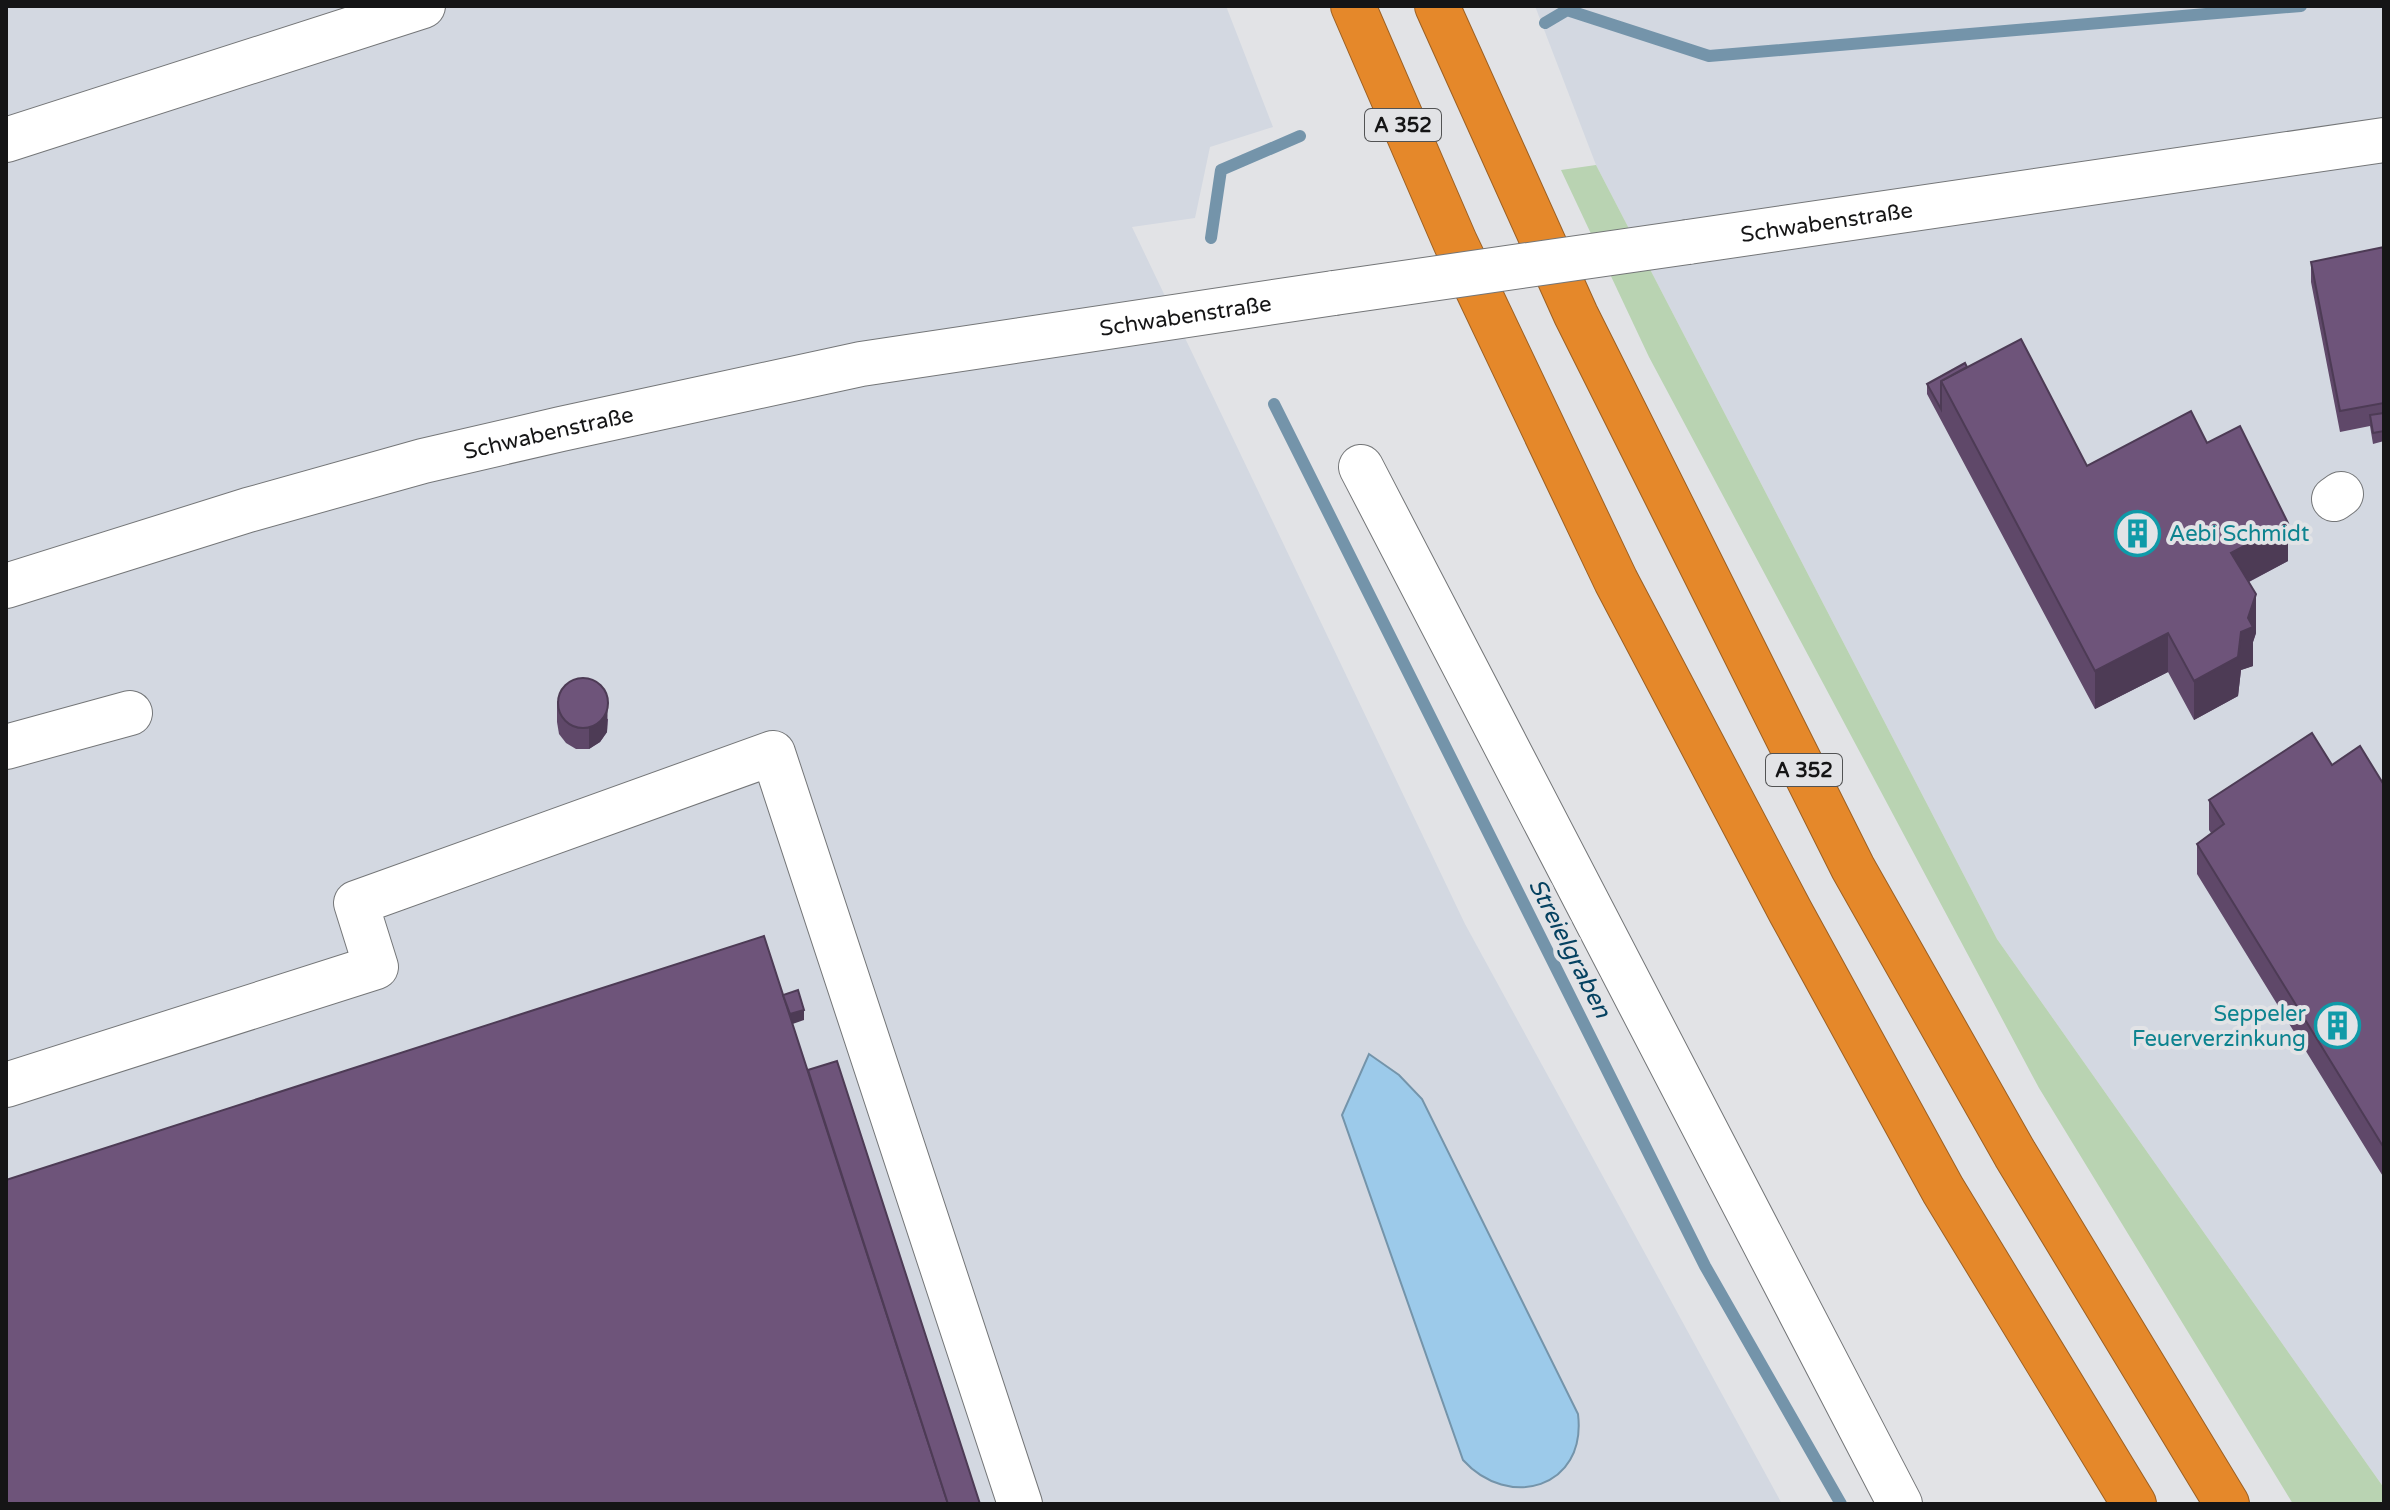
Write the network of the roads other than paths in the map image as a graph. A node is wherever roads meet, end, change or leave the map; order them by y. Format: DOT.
graph roads {
  1 [pos="423,6"];
  2 [pos="1353,6"];
  3 [pos="1437,6"];
  4 [pos="6,140"];
  5 [pos="2384,140"];
  6 [pos="1361,467"];
  7 [pos="6,586"];
  8 [pos="130,713"];
  9 [pos="6,747"];
  10 [pos="6,1085"];
  11 [pos="1020,1504"];
  12 [pos="1900,1504"];
  13 [pos="2134,1504"];
  14 [pos="2227,1504"];
  1 -- 4 [label="street"];
  2 -- 13 [label="highway, A 352"];
  3 -- 14 [label="highway, A 352"];
  5 -- 7 [label="street, Schwabenstraße, bridge"];
  6 -- 12 [label="street"];
  8 -- 9 [label="street"];
  10 -- 11 [label="street"];
}
